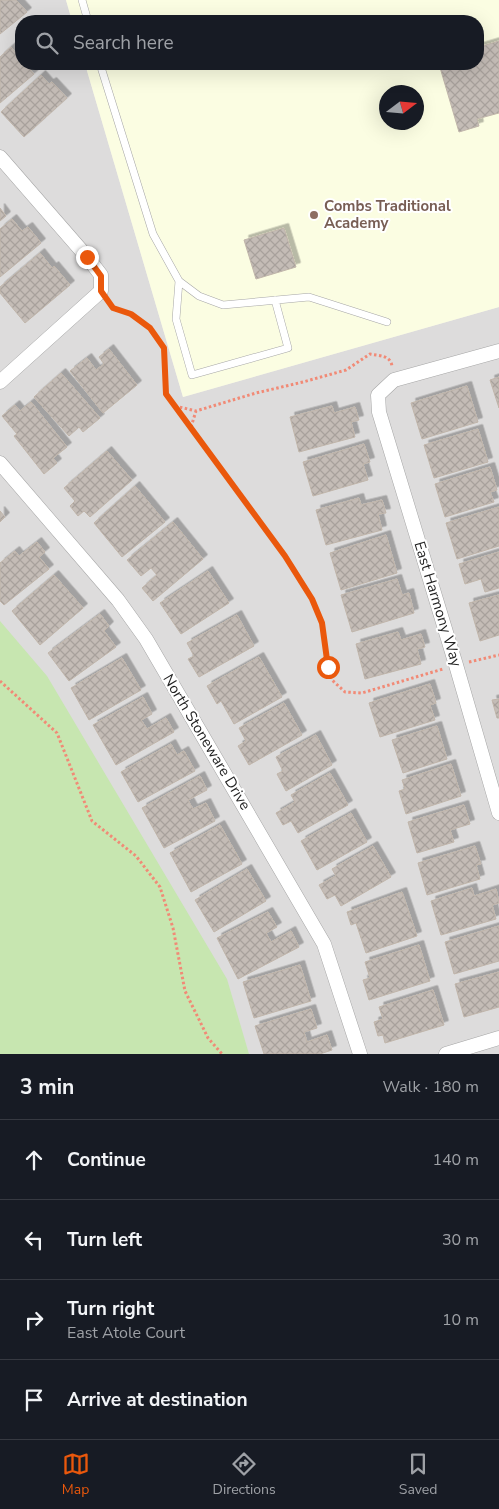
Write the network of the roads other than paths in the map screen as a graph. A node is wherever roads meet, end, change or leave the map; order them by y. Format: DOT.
graph roads {
  1 [pos="82,0"];
  2 [pos="86,15"];
  3 [pos="102,70"];
  4 [pos="0,157"];
  5 [pos="178,281"];
  6 [pos="274,300"];
  7 [pos="387,322"];
  8 [pos="499,351"];
  9 [pos="0,382"];
  10 [pos="0,463"];
  11 [pos="499,814"];
  12 [pos="499,1038"];
  13 [pos="360,1054"];
  14 [pos="446,1054"];
  1 -- 2 [label="lane"];
  3 -- 5 [label="lane"];
  4 -- 9 [label="street"];
  5 -- 6 [label="lane"];
  5 -- 6 [label="lane"];
  6 -- 7 [label="lane"];
  8 -- 11 [label="street, East Harmony Way"];
  10 -- 13 [label="street, North Stoneware Drive"];
  12 -- 14 [label="street"];
}
